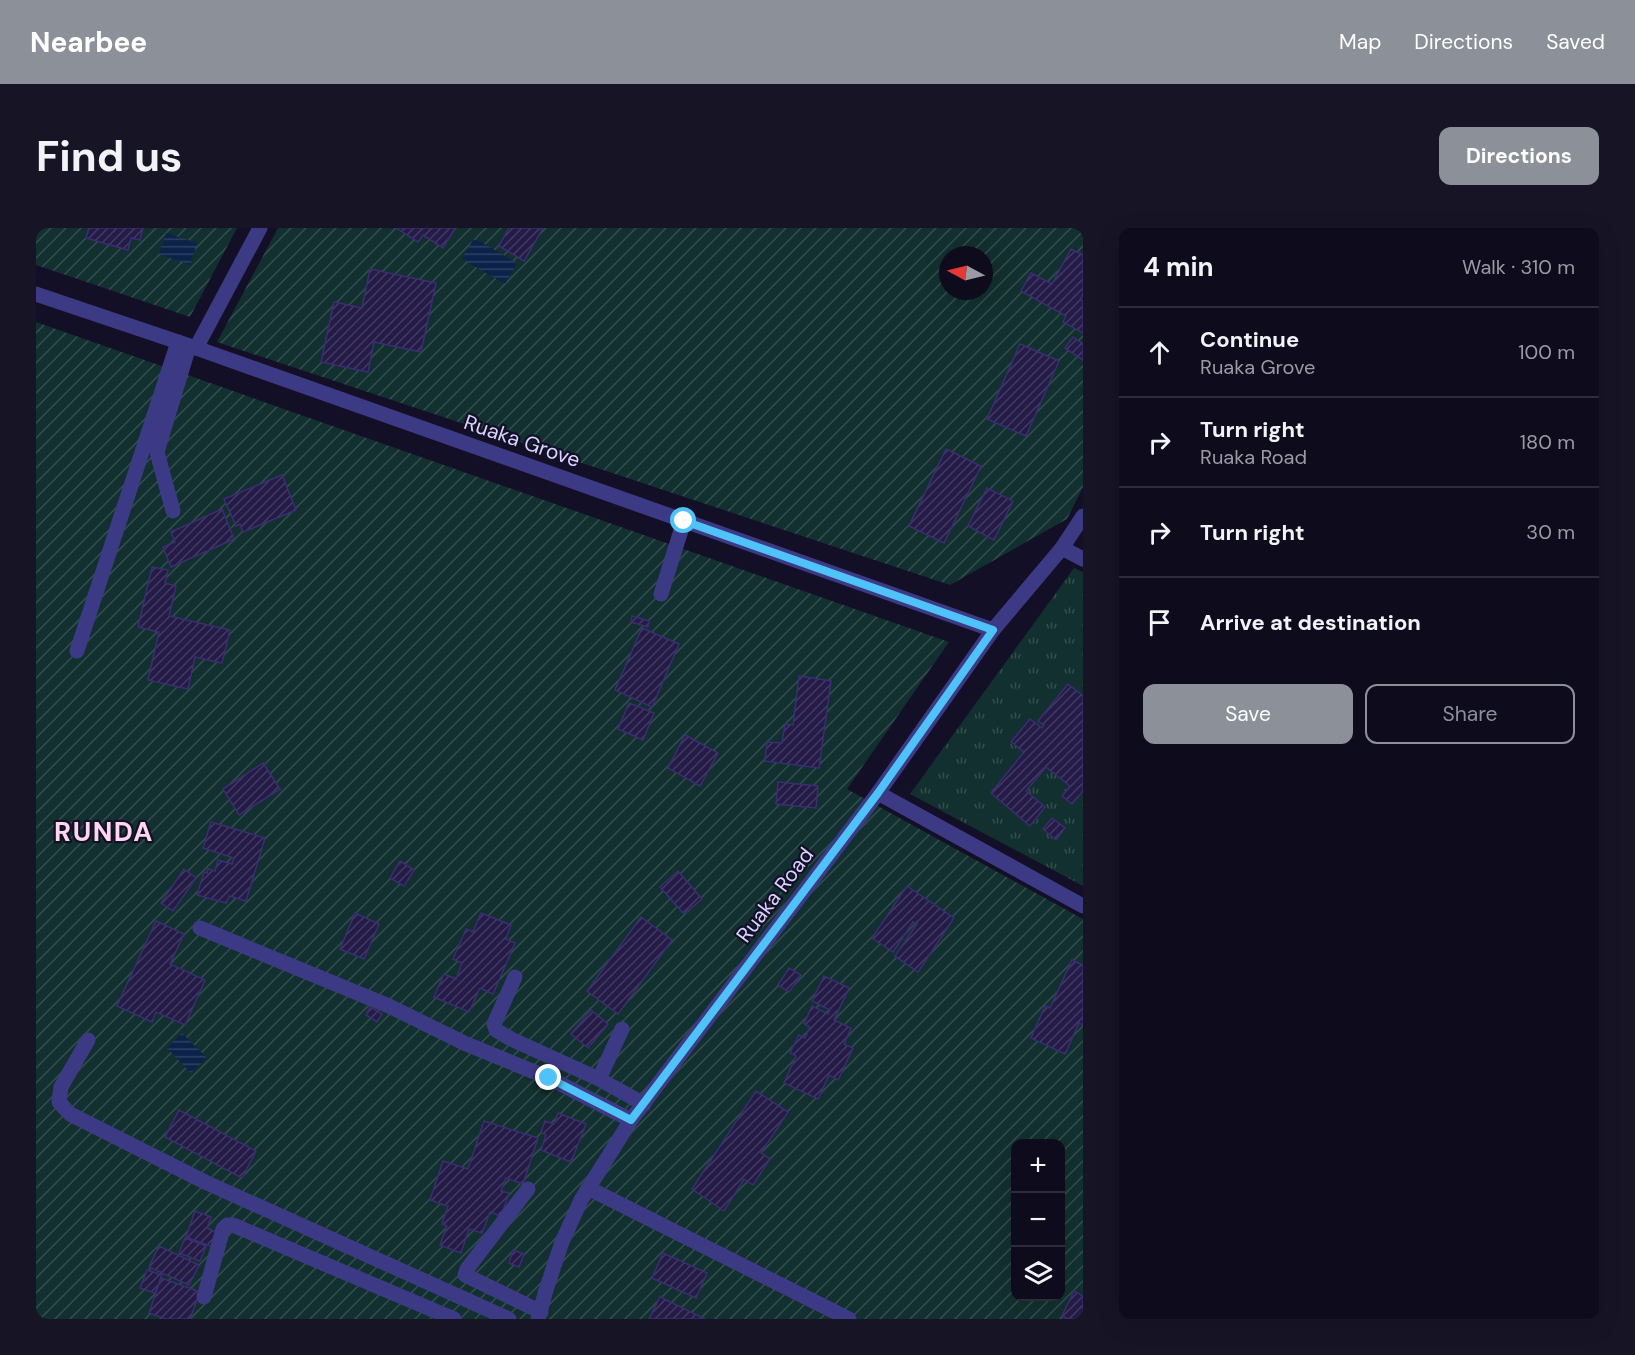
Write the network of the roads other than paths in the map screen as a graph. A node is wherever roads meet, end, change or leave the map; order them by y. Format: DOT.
graph roads {
  1 [pos="260,228"];
  2 [pos="36,294"];
  3 [pos="188,345"];
  4 [pos="172,512"];
  5 [pos="1083,516"];
  6 [pos="684,521"];
  7 [pos="1062,548"];
  8 [pos="1083,559"];
  9 [pos="661,594"];
  10 [pos="993,630"];
  11 [pos="77,651"];
  12 [pos="878,793"];
  13 [pos="1083,906"];
  14 [pos="200,928"];
  15 [pos="515,977"];
  16 [pos="622,1029"];
  17 [pos="88,1040"];
  18 [pos="599,1079"];
  19 [pos="644,1104"];
  20 [pos="631,1120"];
  21 [pos="588,1188"];
  22 [pos="528,1189"];
  23 [pos="204,1297"];
  24 [pos="540,1315"];
  25 [pos="454,1319"];
  26 [pos="509,1319"];
  27 [pos="849,1319"];
  1 -- 3 [label="street"];
  2 -- 3 [label="street, Ruaka Grove"];
  3 -- 4 [label="street"];
  3 -- 6 [label="street, Ruaka Grove"];
  3 -- 11 [label="street"];
  5 -- 7 [label="street, Ruaka Road"];
  6 -- 9 [label="street"];
  6 -- 10 [label="street, Ruaka Grove"];
  7 -- 8 [label="street"];
  7 -- 10 [label="street, Ruaka Road"];
  10 -- 12 [label="street, Ruaka Road"];
  12 -- 13 [label="street"];
  12 -- 19 [label="street, Ruaka Road"];
  14 -- 20 [label="street"];
  15 -- 18 [label="street"];
  16 -- 18 [label="street"];
  17 -- 26 [label="street"];
  18 -- 19 [label="street"];
  19 -- 20 [label="street, Ruaka Road"];
  20 -- 21 [label="street, Ruaka Road"];
  21 -- 24 [label="street, Ruaka Road"];
  21 -- 27 [label="street"];
  22 -- 24 [label="street"];
  23 -- 25 [label="street"];
}
